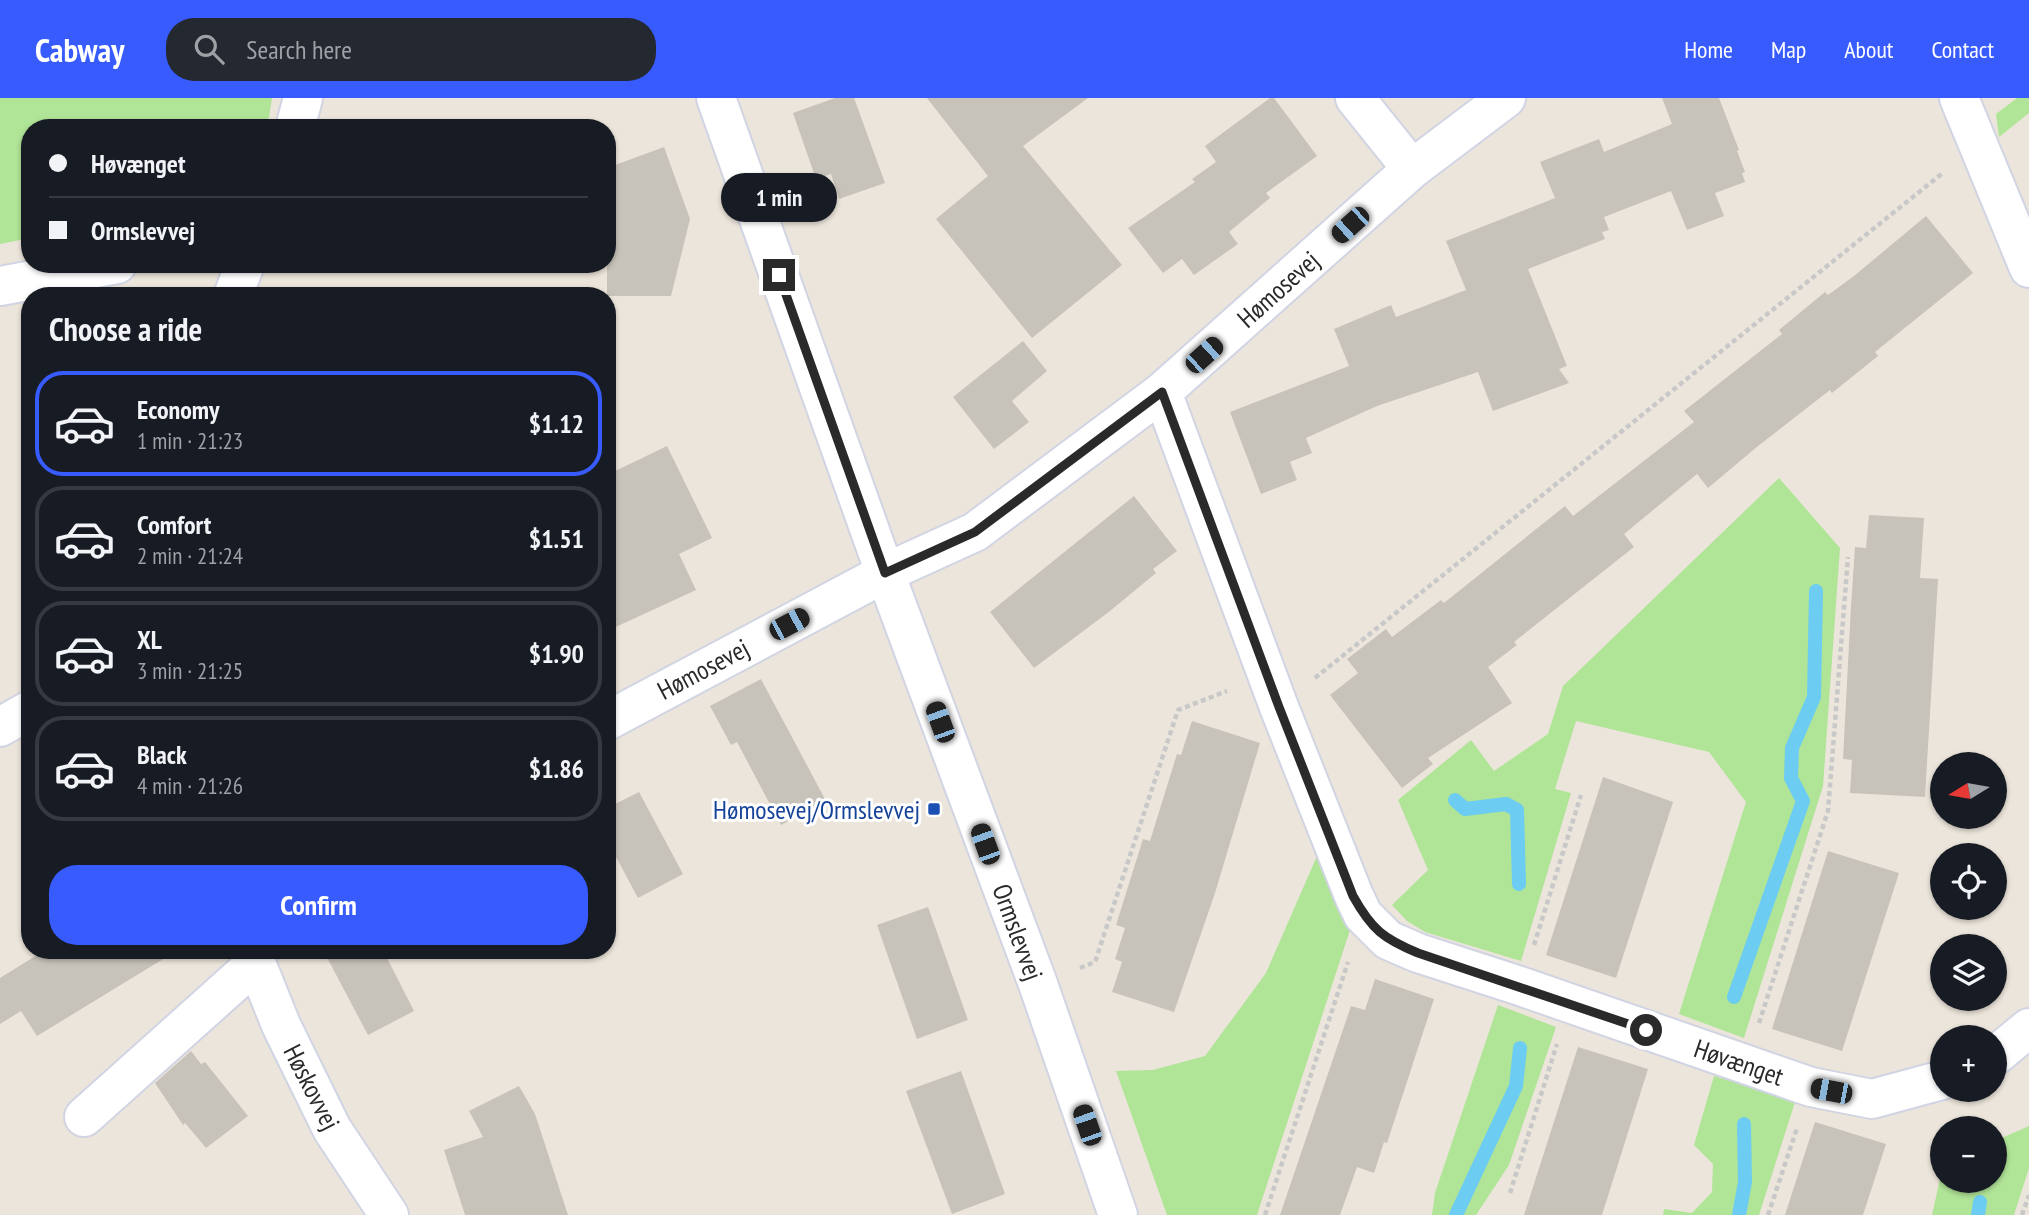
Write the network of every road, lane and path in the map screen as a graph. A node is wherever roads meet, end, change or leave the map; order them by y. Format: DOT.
graph roads {
  1 [pos="303,98"];
  2 [pos="716,98"];
  3 [pos="1355,98"];
  4 [pos="1506,98"];
  5 [pos="1959,98"];
  6 [pos="297,119"];
  7 [pos="1977,146"];
  8 [pos="1412,169"];
  9 [pos="2029,268"];
  10 [pos="69,273"];
  11 [pos="0,286"];
  12 [pos="1162,392"];
  13 [pos="1848,557"];
  14 [pos="885,573"];
  15 [pos="1273,691"];
  16 [pos="21,715"];
  17 [pos="616,715"];
  18 [pos="0,727"];
  19 [pos="1581,795"];
  20 [pos="1363,915"];
  21 [pos="251,959"];
  22 [pos="254,959"];
  23 [pos="1038,984"];
  24 [pos="1520,986"];
  25 [pos="1570,1004"];
  26 [pos="2029,1028"];
  27 [pos="2007,1046"];
  28 [pos="1745,1064"];
  29 [pos="1930,1083"];
  30 [pos="1811,1087"];
  31 [pos="84,1117"];
  32 [pos="1510,1193"];
  33 [pos="2029,1195"];
  34 [pos="389,1215"];
  35 [pos="1118,1215"];
  36 [pos="1265,1215"];
  37 [pos="1768,1215"];
  38 [pos="2022,1215"];
  1 -- 6 [label="street"];
  2 -- 14 [label="street, Ormslevvej"];
  3 -- 8 [label="street"];
  4 -- 8 [label="street, Hømosevej"];
  5 -- 7 [label="street"];
  7 -- 9 [label="street"];
  7 -- 15 [label="path"];
  8 -- 12 [label="street, Hømosevej"];
  10 -- 11 [label="street"];
  12 -- 14 [label="street, Hømosevej"];
  12 -- 15 [label="street, Høvænget"];
  13 -- 28 [label="path"];
  14 -- 17 [label="street, Hømosevej"];
  14 -- 23 [label="street, Ormslevvej"];
  15 -- 20 [label="street, Høvænget"];
  15 -- 23 [label="path"];
  16 -- 18 [label="street"];
  19 -- 24 [label="path"];
  20 -- 24 [label="street, Høvænget"];
  20 -- 36 [label="path"];
  21 -- 31 [label="street"];
  22 -- 34 [label="street, Høskovvej"];
  23 -- 35 [label="street, Ormslevvej"];
  24 -- 25 [label="street, Høvænget"];
  25 -- 28 [label="street, Høvænget"];
  25 -- 32 [label="path"];
  26 -- 27 [label="street"];
  28 -- 30 [label="street, Høvænget"];
  29 -- 30 [label="street, Høvænget"];
  30 -- 37 [label="path"];
  33 -- 38 [label="path"];
}
